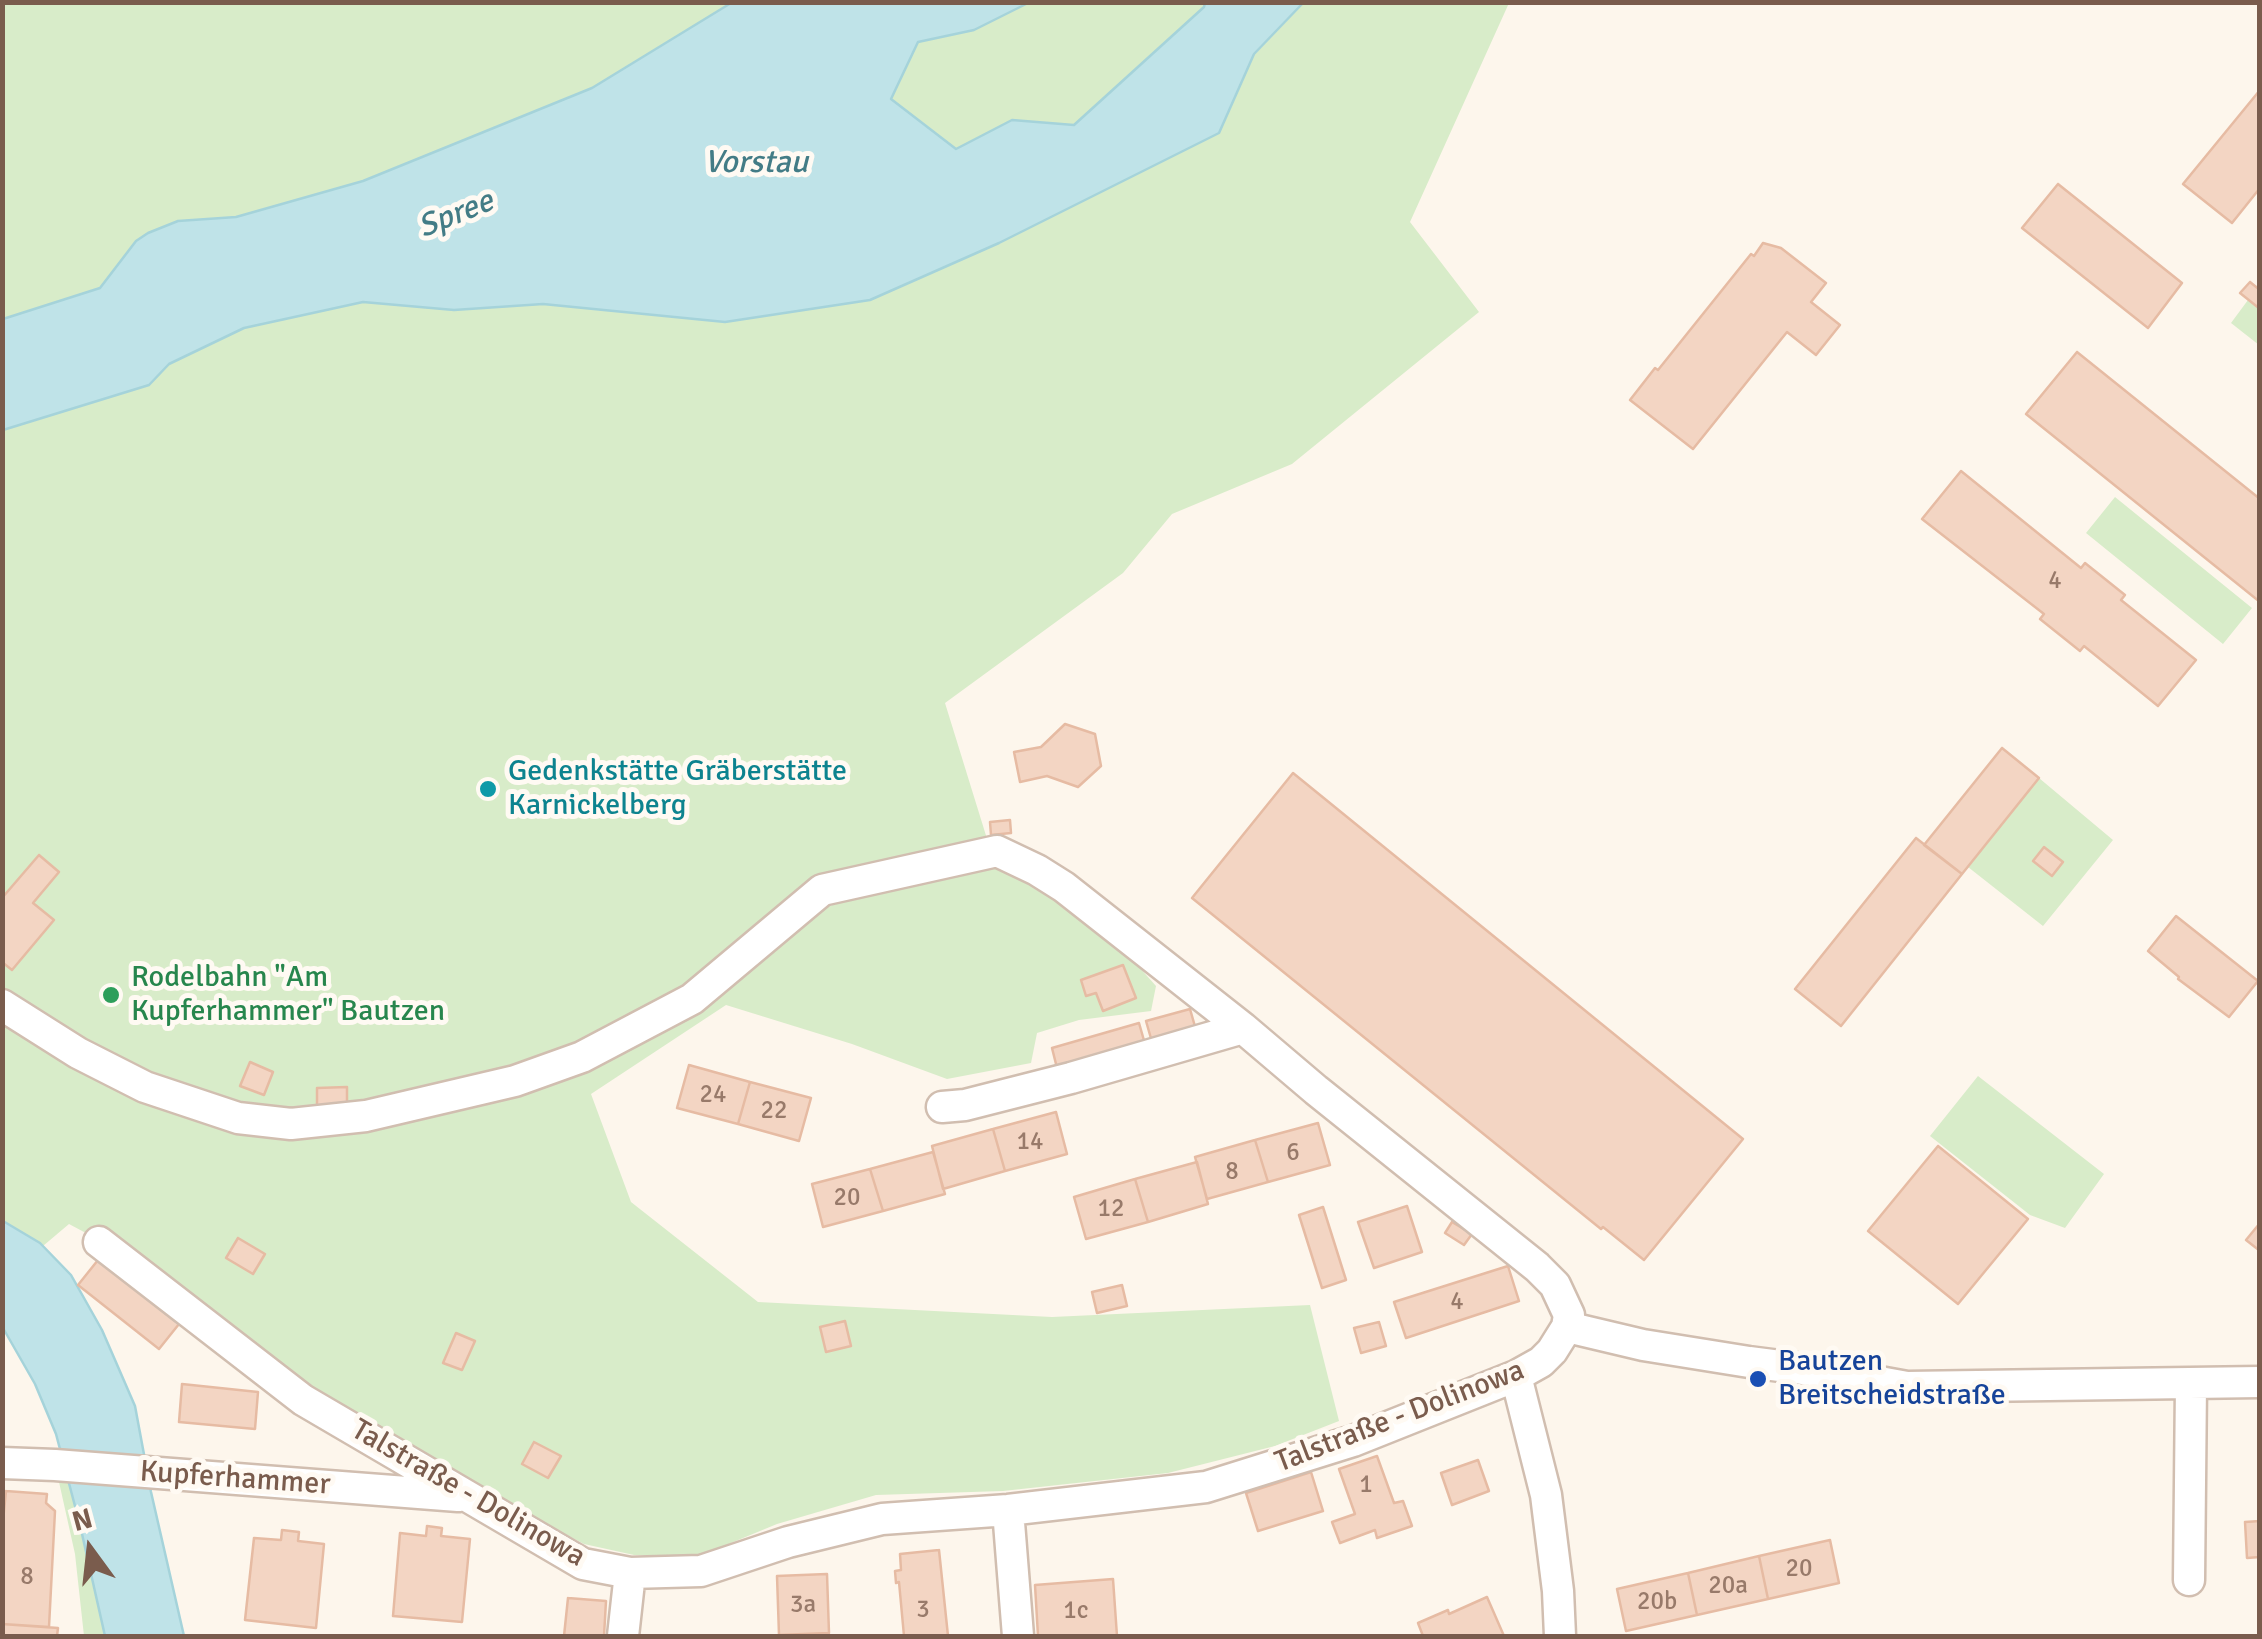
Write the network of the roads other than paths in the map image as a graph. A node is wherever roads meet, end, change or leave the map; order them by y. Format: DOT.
graph roads {
  1 [pos="2,1005"];
  2 [pos="1244,1028"];
  3 [pos="942,1108"];
  4 [pos="100,1242"];
  5 [pos="1567,1327"];
  6 [pos="1516,1376"];
  7 [pos="2260,1382"];
  8 [pos="2191,1384"];
  9 [pos="2,1463"];
  10 [pos="467,1497"];
  11 [pos="1008,1510"];
  12 [pos="630,1574"];
  13 [pos="2189,1580"];
  14 [pos="623,1636"];
  15 [pos="1018,1636"];
  16 [pos="1560,1636"];
  1 -- 2 [label="street"];
  2 -- 3 [label="street"];
  2 -- 5 [label="street"];
  4 -- 10 [label="street, Talstraße - Dolinowa"];
  5 -- 6 [label="street, Talstraße - Dolinowa"];
  5 -- 8 [label="street"];
  6 -- 11 [label="street, Talstraße - Dolinowa"];
  6 -- 16 [label="street"];
  7 -- 8 [label="street"];
  8 -- 13 [label="street"];
  9 -- 10 [label="street, Kupferhammer"];
  10 -- 12 [label="street, Talstraße - Dolinowa"];
  11 -- 12 [label="street, Talstraße - Dolinowa"];
  11 -- 15 [label="street"];
  12 -- 14 [label="street"];
}
